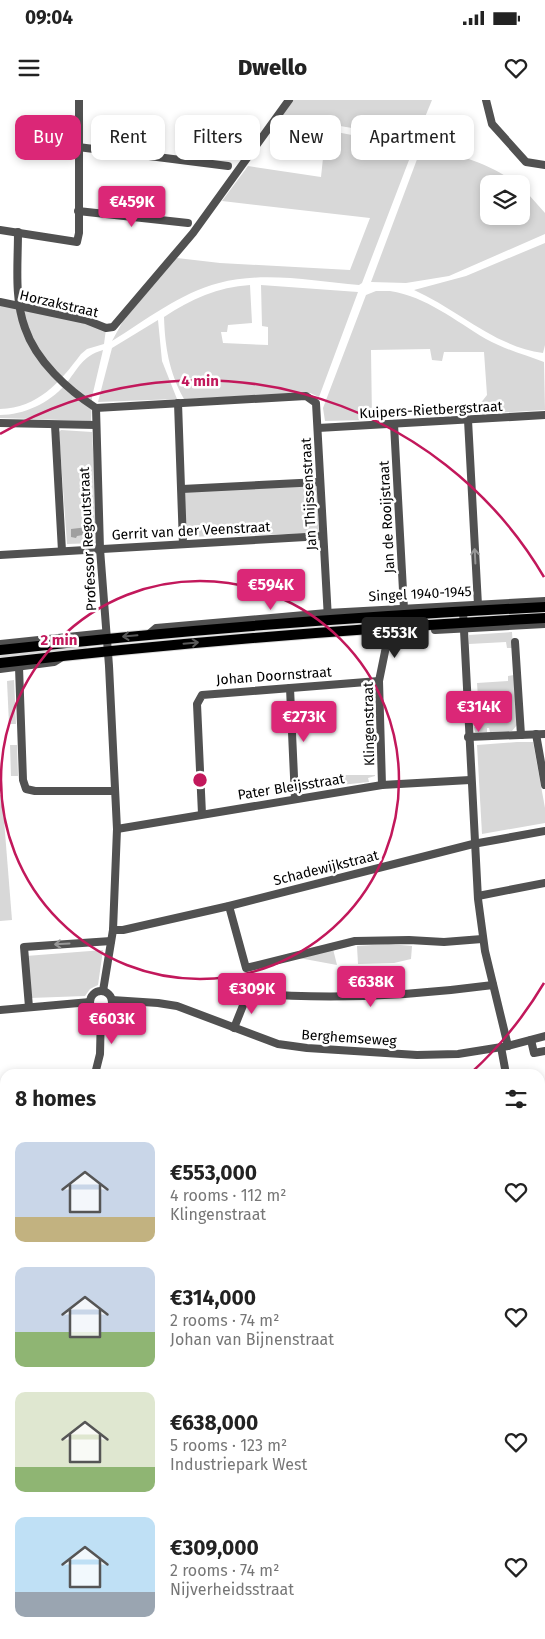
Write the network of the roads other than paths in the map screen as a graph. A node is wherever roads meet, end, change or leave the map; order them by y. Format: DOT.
graph roads {
  1 [pos="79,100"];
  2 [pos="289,100"];
  3 [pos="486,100"];
  4 [pos="79,115"];
  5 [pos="81,147"];
  6 [pos="78,160"];
  7 [pos="228,166"];
  8 [pos="545,166"];
  9 [pos="78,211"];
  10 [pos="188,222"];
  11 [pos="0,230"];
  12 [pos="18,232"];
  13 [pos="0,302"];
  14 [pos="20,307"];
  15 [pos="178,403"];
  16 [pos="96,408"];
  17 [pos="545,415"];
  18 [pos="468,420"];
  19 [pos="0,423"];
  20 [pos="394,424"];
  21 [pos="55,425"];
  22 [pos="96,425"];
  23 [pos="318,428"];
  24 [pos="320,482"];
  25 [pos="182,489"];
  26 [pos="323,536"];
  27 [pos="183,544"];
  28 [pos="100,549"];
  29 [pos="62,551"];
  30 [pos="0,555"];
  31 [pos="545,601"];
  32 [pos="478,605"];
  33 [pos="545,607"];
  34 [pos="404,609"];
  35 [pos="462,611"];
  36 [pos="328,616"];
  37 [pos="545,618"];
  38 [pos="545,624"];
  39 [pos="463,625"];
  40 [pos="370,628"];
  41 [pos="389,632"];
  42 [pos="106,635"];
  43 [pos="515,642"];
  44 [pos="0,644"];
  45 [pos="0,650"];
  46 [pos="108,650"];
  47 [pos="64,656"];
  48 [pos="0,664"];
  49 [pos="19,667"];
  50 [pos="0,669"];
  51 [pos="379,681"];
  52 [pos="290,688"];
  53 [pos="536,734"];
  54 [pos="545,734"];
  55 [pos="521,735"];
  56 [pos="468,737"];
  57 [pos="470,780"];
  58 [pos="382,785"];
  59 [pos="545,785"];
  60 [pos="113,791"];
  61 [pos="295,799"];
  62 [pos="202,814"];
  63 [pos="117,829"];
  64 [pos="545,831"];
  65 [pos="473,844"];
  66 [pos="545,883"];
  67 [pos="478,896"];
  68 [pos="229,906"];
  69 [pos="113,930"];
  70 [pos="482,939"];
  71 [pos="111,941"];
  72 [pos="493,985"];
  73 [pos="103,991"];
  74 [pos="112,1000"];
  75 [pos="90,1002"];
  76 [pos="29,1007"];
  77 [pos="0,1010"];
  78 [pos="101,1012"];
  79 [pos="234,1028"];
  80 [pos="545,1036"];
  81 [pos="531,1040"];
  82 [pos="505,1047"];
  83 [pos="545,1051"];
  84 [pos="96,1069"];
  85 [pos="506,1069"];
  1 -- 4 [label="street"];
  2 -- 14 [label="street, Horzakstraat"];
  3 -- 8 [label="street"];
  5 -- 7 [label="street"];
  6 -- 9 [label="street"];
  9 -- 10 [label="street"];
  9 -- 12 [label="street"];
  11 -- 12 [label="street"];
  12 -- 14 [label="street"];
  13 -- 14 [label="street, Horzakstraat"];
  14 -- 16 [label="street"];
  15 -- 16 [label="street"];
  15 -- 23 [label="street, Jan Thijssenstraat"];
  15 -- 25 [label="street"];
  16 -- 22 [label="street, Professor Regoutstraat"];
  17 -- 18 [label="street, Kuipers-Rietbergstraat"];
  18 -- 20 [label="street, Kuipers-Rietbergstraat"];
  32 -- 18 [label="street, one-way"];
  19 -- 21 [label="street"];
  20 -- 23 [label="street, Kuipers-Rietbergstraat"];
  20 -- 34 [label="street, Jan de Rooijstraat"];
  21 -- 22 [label="street"];
  21 -- 29 [label="street, Professor Regoutstraat"];
  22 -- 28 [label="street, Professor Regoutstraat"];
  23 -- 24 [label="street, Jan Thijssenstraat"];
  24 -- 25 [label="street"];
  24 -- 26 [label="street, Jan Thijssenstraat"];
  25 -- 27 [label="street"];
  26 -- 27 [label="street, Gerrit van der Veenstraat"];
  26 -- 36 [label="street, Jan Thijssenstraat"];
  27 -- 28 [label="street, Gerrit van der Veenstraat"];
  28 -- 29 [label="street, Gerrit van der Veenstraat"];
  28 -- 42 [label="street, Professor Regoutstraat"];
  29 -- 30 [label="street, Gerrit van der Veenstraat"];
  31 -- 32 [label="street, Singel 1940-1945"];
  32 -- 34 [label="street, Singel 1940-1945"];
  33 -- 35 [label="main road, Singel 1940-1945"];
  34 -- 36 [label="street, Singel 1940-1945"];
  35 -- 36 [label="main road, Singel 1940-1945"];
  35 -- 39 [label="street"];
  36 -- 42 [label="main road, Singel 1940-1945, one-way"];
  37 -- 39 [label="main road"];
  38 -- 39 [label="street"];
  39 -- 40 [label="main road"];
  39 -- 41 [label="street"];
  39 -- 56 [label="street"];
  40 -- 41 [label="street"];
  46 -- 40 [label="main road, one-way"];
  41 -- 51 [label="street, Klingenstraat"];
  42 -- 44 [label="street, Singel 1940-1945"];
  42 -- 45 [label="main road, Singel 1940-1945"];
  42 -- 46 [label="street, Professor Regoutstraat"];
  43 -- 55 [label="street"];
  46 -- 47 [label="main road"];
  46 -- 60 [label="street, Professor Regoutstraat"];
  47 -- 48 [label="main road"];
  47 -- 49 [label="street"];
  49 -- 50 [label="street"];
  49 -- 60 [label="street"];
  51 -- 52 [label="street, Johan Doornstraat"];
  51 -- 58 [label="street, Klingenstraat"];
  52 -- 61 [label="street"];
  52 -- 62 [label="street, Johan Doornstraat"];
  53 -- 54 [label="street"];
  53 -- 55 [label="street"];
  53 -- 59 [label="street"];
  55 -- 56 [label="street"];
  56 -- 57 [label="street"];
  57 -- 58 [label="street, Pater Bleijsstraat"];
  57 -- 65 [label="street"];
  58 -- 61 [label="street, Pater Bleijsstraat"];
  60 -- 63 [label="street, Professor Regoutstraat"];
  61 -- 62 [label="street, Pater Bleijsstraat"];
  62 -- 63 [label="street, Pater Bleijsstraat"];
  63 -- 69 [label="street, Professor Regoutstraat"];
  64 -- 65 [label="street, Schadewijkstraat"];
  65 -- 67 [label="street"];
  65 -- 68 [label="street, Schadewijkstraat"];
  66 -- 67 [label="street"];
  67 -- 70 [label="street"];
  68 -- 69 [label="street, Schadewijkstraat"];
  68 -- 70 [label="street"];
  69 -- 71 [label="street, Professor Regoutstraat"];
  70 -- 72 [label="street"];
  71 -- 73 [label="street, Professor Regoutstraat"];
  71 -- 76 [label="street, one-way"];
  72 -- 79 [label="street"];
  72 -- 82 [label="street"];
  73 -- 74 [label="street"];
  73 -- 75 [label="street"];
  74 -- 78 [label="street"];
  74 -- 79 [label="street, Berghemseweg"];
  75 -- 76 [label="street"];
  75 -- 78 [label="street"];
  76 -- 77 [label="street"];
  78 -- 84 [label="street"];
  79 -- 82 [label="street, Berghemseweg"];
  80 -- 81 [label="street, Berghemseweg"];
  81 -- 82 [label="street, Berghemseweg"];
  81 -- 83 [label="street"];
  82 -- 85 [label="street"];
}
